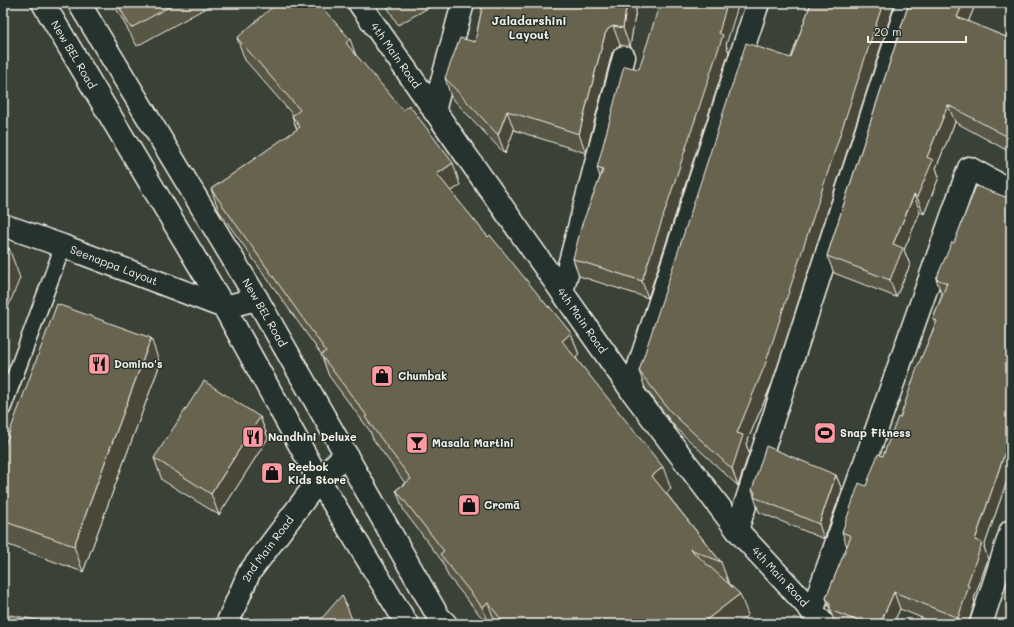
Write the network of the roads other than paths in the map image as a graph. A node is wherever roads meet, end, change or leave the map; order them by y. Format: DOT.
graph roads {
  1 [pos="43,3"];
  2 [pos="79,3"];
  3 [pos="359,3"];
  4 [pos="463,3"];
  5 [pos="758,3"];
  6 [pos="908,3"];
  7 [pos="624,57"];
  8 [pos="434,111"];
  9 [pos="1011,191"];
  10 [pos="3,225"];
  11 [pos="63,246"];
  12 [pos="562,292"];
  13 [pos="257,299"];
  14 [pos="224,307"];
  15 [pos="631,390"];
  16 [pos="3,408"];
  17 [pos="346,454"];
  18 [pos="319,480"];
  19 [pos="737,530"];
  20 [pos="1011,532"];
  21 [pos="818,618"];
  22 [pos="227,624"];
  23 [pos="407,624"];
  24 [pos="446,624"];
  25 [pos="981,624"];
  1 -- 14 [label="street, New BEL Road"];
  2 -- 13 [label="street, New BEL Road"];
  3 -- 8 [label="street, 4th Main Road"];
  4 -- 8 [label="street"];
  5 -- 15 [label="street"];
  6 -- 19 [label="street"];
  7 -- 12 [label="street"];
  8 -- 12 [label="street, 4th Main Road"];
  9 -- 21 [label="street"];
  10 -- 11 [label="street, Seenappa Layout"];
  11 -- 14 [label="street, Seenappa Layout"];
  11 -- 16 [label="lane"];
  12 -- 15 [label="street, 4th Main Road"];
  13 -- 14 [label="street"];
  13 -- 17 [label="street, New BEL Road"];
  14 -- 18 [label="street, New BEL Road"];
  15 -- 19 [label="street, 4th Main Road"];
  17 -- 18 [label="street, 2nd Main Road"];
  17 -- 24 [label="street, New BEL Road"];
  18 -- 22 [label="street, 2nd Main Road"];
  18 -- 23 [label="street, New BEL Road"];
  19 -- 21 [label="street, 4th Main Road"];
  20 -- 25 [label="street"];
}
